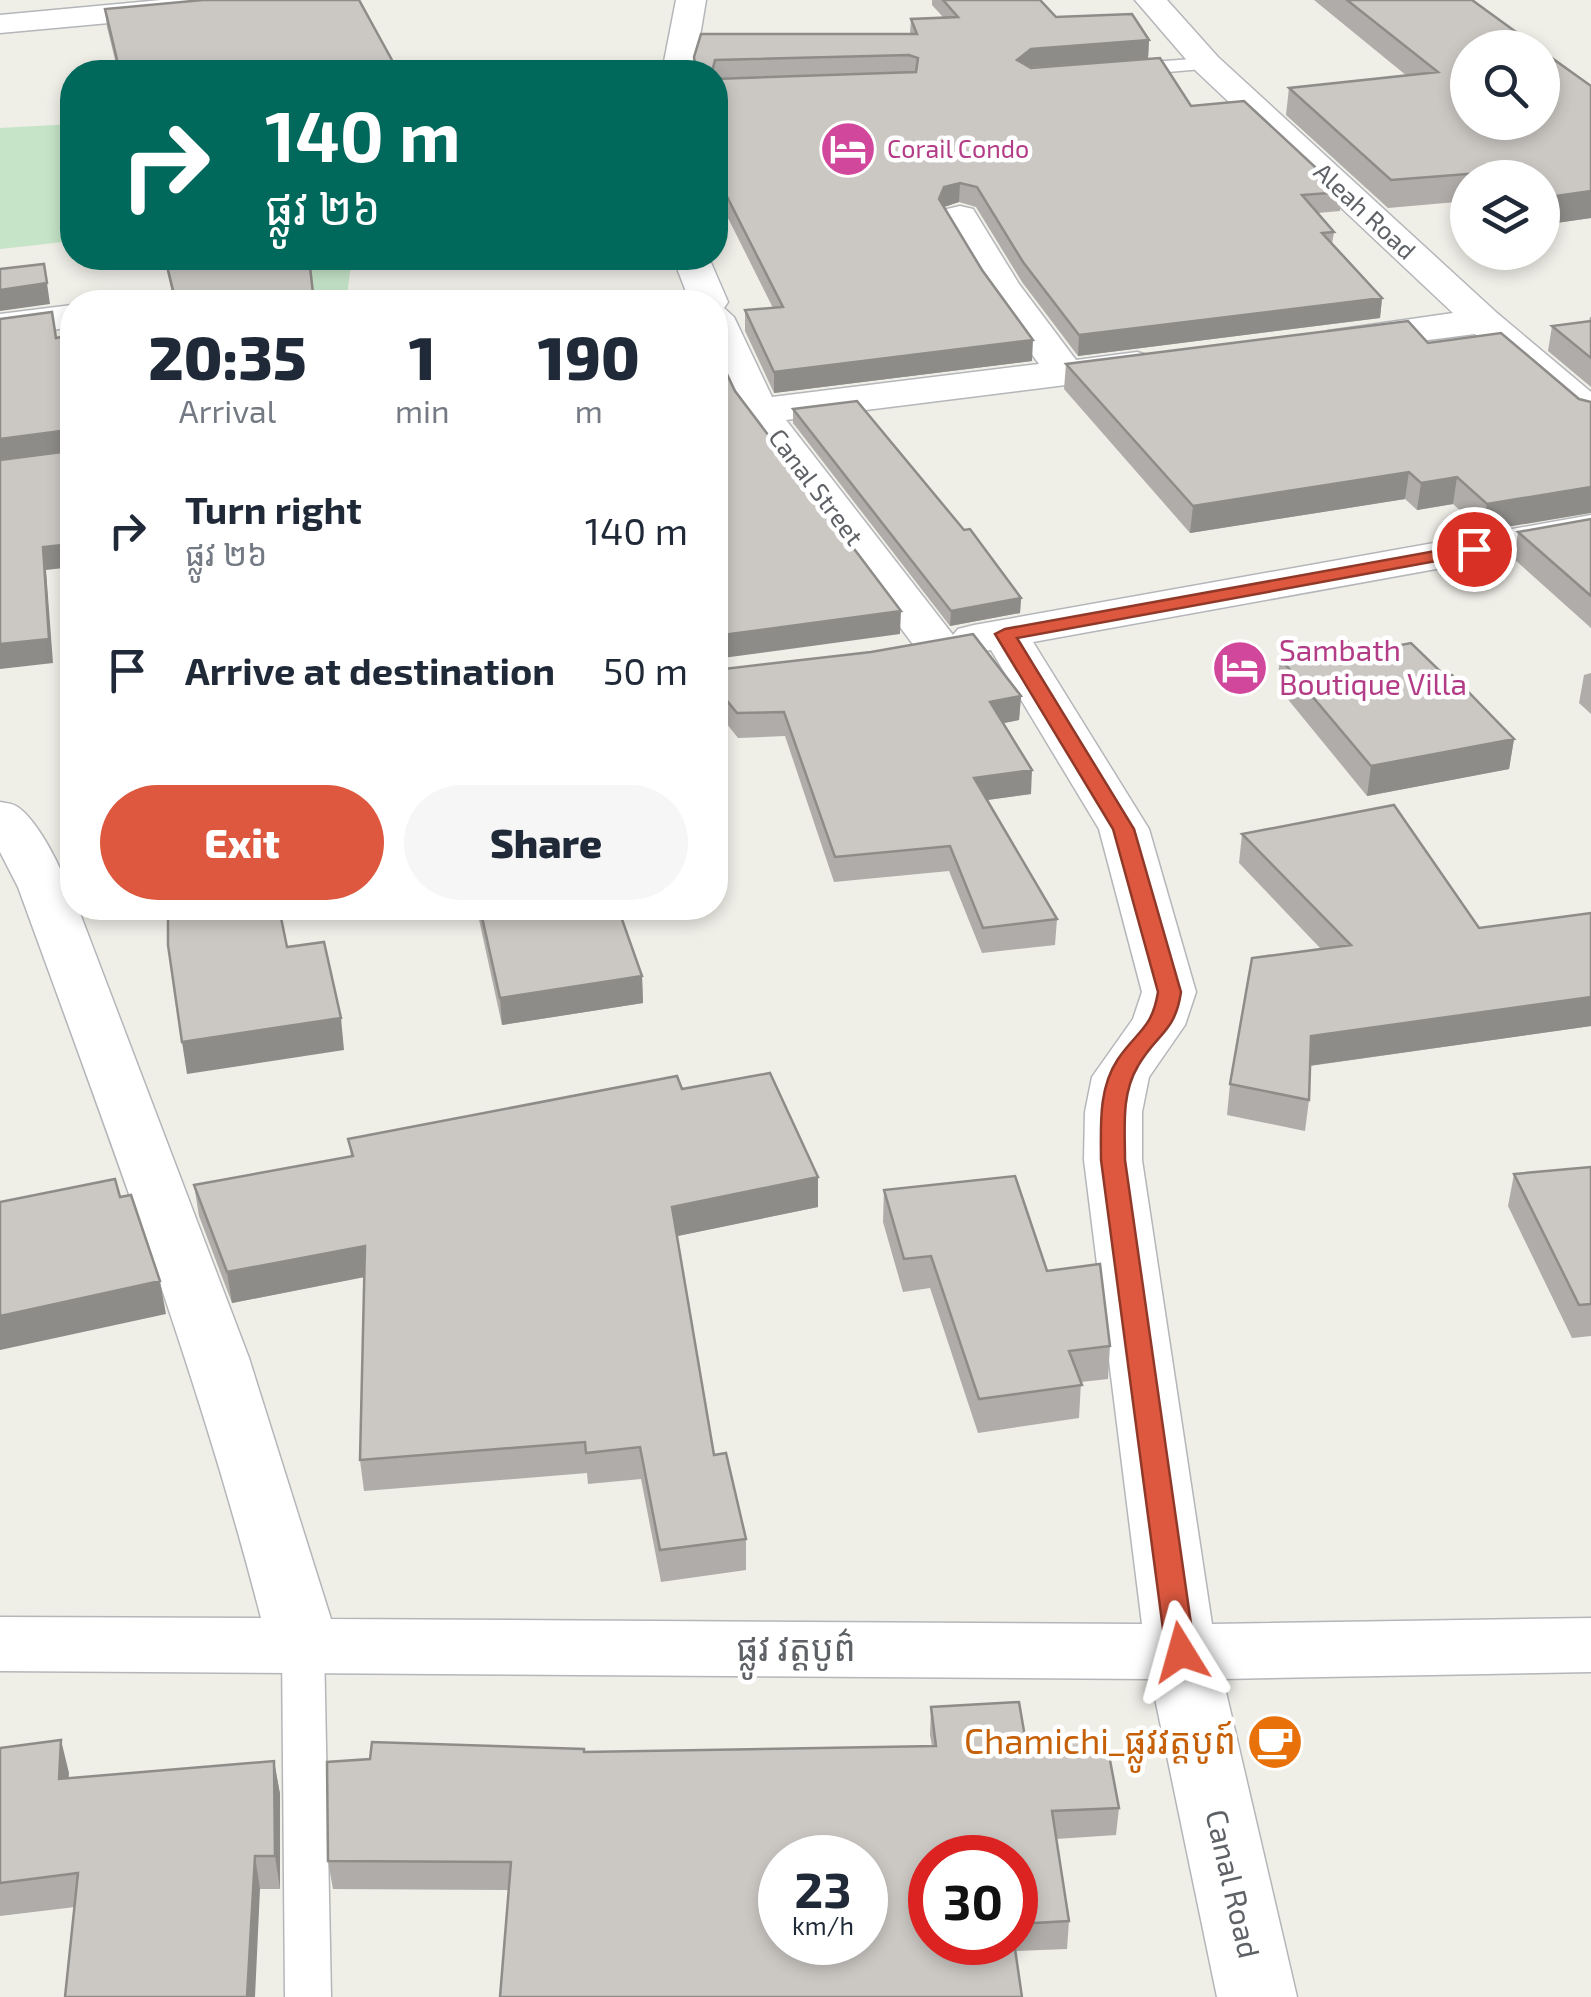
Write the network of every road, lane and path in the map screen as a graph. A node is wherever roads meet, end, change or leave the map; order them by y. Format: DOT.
graph roads {
  1 [pos="262,0"];
  2 [pos="691,0"];
  3 [pos="1150,0"];
  4 [pos="0,24"];
  5 [pos="680,60"];
  6 [pos="1207,64"];
  7 [pos="1109,71"];
  8 [pos="960,217"];
  9 [pos="60,318"];
  10 [pos="1483,321"];
  11 [pos="0,326"];
  12 [pos="1312,342"];
  13 [pos="728,345"];
  14 [pos="1180,359"];
  15 [pos="1066,373"];
  16 [pos="758,411"];
  17 [pos="1591,413"];
  18 [pos="1591,528"];
  19 [pos="1005,634"];
  20 [pos="937,645"];
  21 [pos="887,654"];
  22 [pos="0,817"];
  23 [pos="0,1644"];
  24 [pos="303,1645"];
  25 [pos="1591,1645"];
  26 [pos="1181,1652"];
  27 [pos="308,1997"];
  28 [pos="1258,1997"];
  1 -- 4 [label="street"];
  2 -- 5 [label="street"];
  3 -- 6 [label="street, Aleah Road"];
  6 -- 7 [label="lane"];
  6 -- 10 [label="street, Aleah Road"];
  8 -- 15 [label="street"];
  9 -- 11 [label="street"];
  10 -- 12 [label="street"];
  10 -- 17 [label="street, Aleah Road"];
  13 -- 16 [label="street, Canal Street"];
  14 -- 15 [label="street"];
  15 -- 16 [label="street"];
  16 -- 20 [label="street, Canal Street"];
  18 -- 19 [label="street"];
  19 -- 20 [label="street"];
  19 -- 26 [label="street, Canal Road"];
  20 -- 21 [label="street"];
  22 -- 24 [label="street"];
  23 -- 24 [label="street, ផ្លូវ វត្តបូព៌"];
  24 -- 26 [label="street, ផ្លូវ វត្តបូព៌"];
  24 -- 27 [label="lane"];
  25 -- 26 [label="street, ផ្លូវ វត្តបូព៌"];
  26 -- 28 [label="street, Canal Road"];
}
